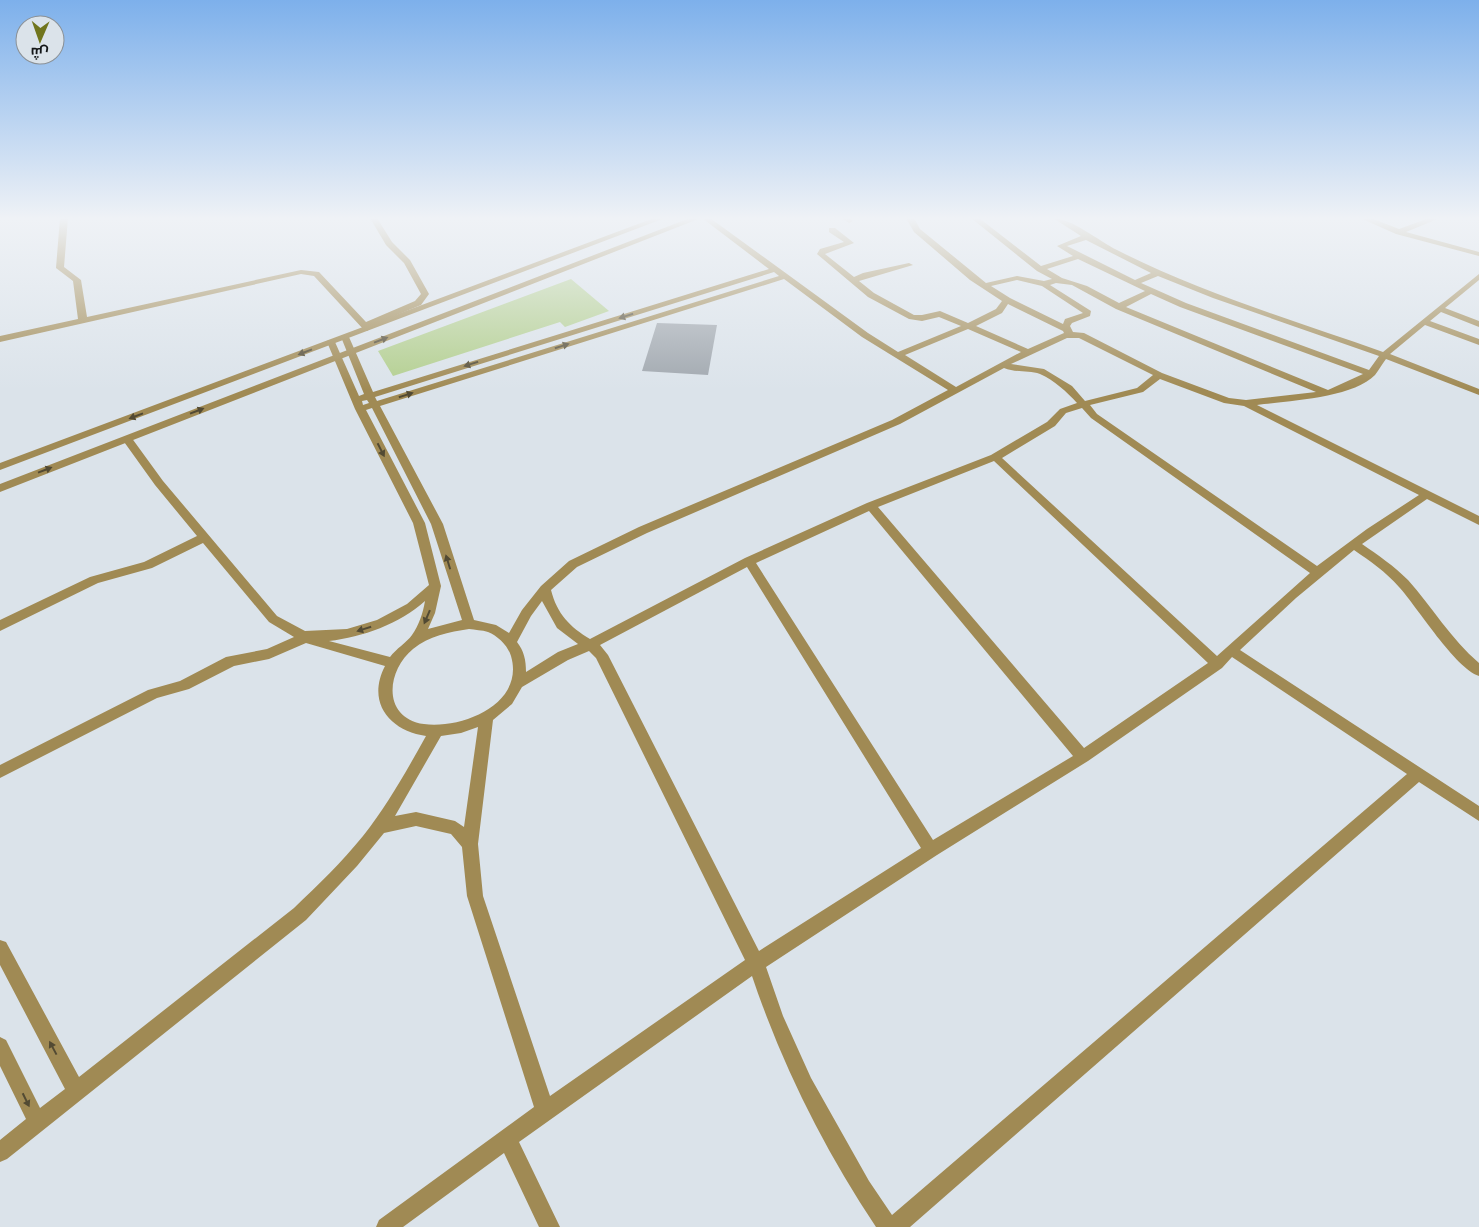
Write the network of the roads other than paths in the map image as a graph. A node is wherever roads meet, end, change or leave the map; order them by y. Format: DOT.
graph roads {
  1 [pos="70,275"];
  2 [pos="286,275"];
  3 [pos="317,275"];
  4 [pos="415,275"];
  5 [pos="507,275"];
  6 [pos="555,275"];
  7 [pos="757,275"];
  8 [pos="781,275"];
  9 [pos="846,275"];
  10 [pos="866,275"];
  11 [pos="970,275"];
  12 [pos="1051,275"];
  13 [pos="1119,275"];
  14 [pos="1152,275"];
  15 [pos="1162,275"];
  16 [pos="1479,276"];
  17 [pos="784,277"];
  18 [pos="1058,279"];
  19 [pos="853,281"];
  20 [pos="1046,284"];
  21 [pos="1137,284"];
  22 [pos="986,285"];
  23 [pos="1150,291"];
  24 [pos="1007,300"];
  25 [pos="1119,307"];
  26 [pos="1440,309"];
  27 [pos="1279,320"];
  28 [pos="83,321"];
  29 [pos="1424,322"];
  30 [pos="1479,324"];
  31 [pos="968,325"];
  32 [pos="366,327"];
  33 [pos="1068,331"];
  34 [pos="1264,335"];
  35 [pos="345,337"];
  36 [pos="0,340"];
  37 [pos="330,342"];
  38 [pos="1479,342"];
  39 [pos="351,352"];
  40 [pos="1028,352"];
  41 [pos="898,355"];
  42 [pos="1384,355"];
  43 [pos="336,357"];
  44 [pos="1005,364"];
  45 [pos="1371,374"];
  46 [pos="1159,375"];
  47 [pos="956,391"];
  48 [pos="1479,392"];
  49 [pos="1328,393"];
  50 [pos="372,400"];
  51 [pos="1246,403"];
  52 [pos="1082,404"];
  53 [pos="358,405"];
  54 [pos="127,438"];
  55 [pos="995,456"];
  56 [pos="0,467"];
  57 [pos="0,488"];
  58 [pos="1428,494"];
  59 [pos="871,506"];
  60 [pos="1479,521"];
  61 [pos="204,538"];
  62 [pos="1354,544"];
  63 [pos="749,561"];
  64 [pos="1317,572"];
  65 [pos="435,586"];
  66 [pos="544,590"];
  67 [pos="469,624"];
  68 [pos="0,626"];
  69 [pos="304,638"];
  70 [pos="417,639"];
  71 [pos="511,641"];
  72 [pos="590,645"];
  73 [pos="1231,650"];
  74 [pos="392,663"];
  75 [pos="1217,664"];
  76 [pos="1479,672"];
  77 [pos="518,682"];
  78 [pos="486,718"];
  79 [pos="436,732"];
  80 [pos="1083,757"];
  81 [pos="0,772"];
  82 [pos="1419,773"];
  83 [pos="1479,814"];
  84 [pos="378,828"];
  85 [pos="470,844"];
  86 [pos="931,850"];
  87 [pos="0,948"];
  88 [pos="756,963"];
  89 [pos="0,1046"];
  90 [pos="76,1091"];
  91 [pos="545,1111"];
  92 [pos="37,1122"];
  93 [pos="507,1139"];
  94 [pos="0,1152"];
  95 [pos="386,1227"];
  96 [pos="550,1227"];
  97 [pos="888,1227"];
  98 [pos="894,1227"];
  1 -- 28 [label="street"];
  2 -- 28 [label="street"];
  3 -- 32 [label="street"];
  4 -- 32 [label="street"];
  5 -- 32 [label="street"];
  39 -- 6 [label="street, one-way"];
  7 -- 50 [label="street, one-way"];
  8 -- 17 [label="street"];
  9 -- 19 [label="street"];
  10 -- 19 [label="street"];
  11 -- 22 [label="street"];
  12 -- 18 [label="street"];
  13 -- 21 [label="street"];
  14 -- 21 [label="street"];
  15 -- 27 [label="street"];
  16 -- 26 [label="street"];
  17 -- 41 [label="street"];
  50 -- 17 [label="street, one-way"];
  18 -- 20 [label="street"];
  18 -- 25 [label="street"];
  19 -- 31 [label="street"];
  20 -- 22 [label="street"];
  20 -- 33 [label="street"];
  21 -- 23 [label="street"];
  22 -- 24 [label="street"];
  23 -- 25 [label="street"];
  23 -- 34 [label="street"];
  24 -- 31 [label="street"];
  24 -- 33 [label="street"];
  25 -- 49 [label="street"];
  26 -- 29 [label="street"];
  26 -- 30 [label="street"];
  27 -- 34 [label="street"];
  27 -- 42 [label="street"];
  28 -- 36 [label="street"];
  29 -- 38 [label="street"];
  29 -- 42 [label="street"];
  31 -- 40 [label="street"];
  31 -- 41 [label="street"];
  32 -- 35 [label="street"];
  33 -- 40 [label="street"];
  33 -- 46 [label="street"];
  34 -- 45 [label="street"];
  35 -- 37 [label="street"];
  35 -- 39 [label="street"];
  37 -- 43 [label="street"];
  37 -- 56 [label="street, one-way"];
  39 -- 43 [label="street"];
  39 -- 50 [label="street"];
  40 -- 44 [label="street"];
  41 -- 47 [label="street"];
  42 -- 45 [label="street"];
  42 -- 48 [label="street"];
  43 -- 53 [label="street"];
  54 -- 43 [label="street, one-way"];
  44 -- 47 [label="street"];
  44 -- 52 [label="street"];
  45 -- 49 [label="street"];
  46 -- 51 [label="street"];
  46 -- 52 [label="street"];
  47 -- 66 [label="street"];
  49 -- 51 [label="street"];
  50 -- 53 [label="street"];
  67 -- 50 [label="street, one-way"];
  51 -- 58 [label="street"];
  52 -- 55 [label="street"];
  52 -- 64 [label="street"];
  53 -- 65 [label="street, one-way"];
  57 -- 54 [label="street, one-way"];
  54 -- 61 [label="street"];
  55 -- 59 [label="street"];
  55 -- 75 [label="street"];
  58 -- 60 [label="street"];
  58 -- 62 [label="street"];
  59 -- 63 [label="street"];
  59 -- 80 [label="street"];
  61 -- 68 [label="street"];
  61 -- 69 [label="street"];
  62 -- 64 [label="street"];
  62 -- 76 [label="street"];
  63 -- 72 [label="street"];
  63 -- 86 [label="street"];
  64 -- 73 [label="street"];
  65 -- 69 [label="street, one-way"];
  65 -- 70 [label="street, one-way"];
  66 -- 71 [label="street"];
  66 -- 72 [label="street"];
  67 -- 70 [label="street"];
  67 -- 71 [label="street"];
  69 -- 74 [label="street"];
  69 -- 81 [label="street"];
  70 -- 74 [label="street"];
  71 -- 77 [label="street"];
  72 -- 77 [label="street"];
  72 -- 88 [label="street"];
  73 -- 75 [label="street"];
  73 -- 82 [label="street"];
  74 -- 79 [label="street"];
  75 -- 80 [label="street"];
  77 -- 78 [label="street"];
  78 -- 79 [label="street"];
  78 -- 85 [label="street"];
  79 -- 84 [label="street"];
  80 -- 86 [label="street"];
  82 -- 83 [label="street"];
  82 -- 98 [label="street"];
  84 -- 85 [label="street"];
  84 -- 90 [label="street"];
  85 -- 91 [label="street"];
  86 -- 88 [label="street"];
  90 -- 87 [label="street, one-way"];
  88 -- 91 [label="street"];
  88 -- 97 [label="street"];
  89 -- 92 [label="street, one-way"];
  90 -- 92 [label="street"];
  91 -- 93 [label="street"];
  92 -- 94 [label="street"];
  93 -- 95 [label="street"];
  93 -- 96 [label="street"];
}
